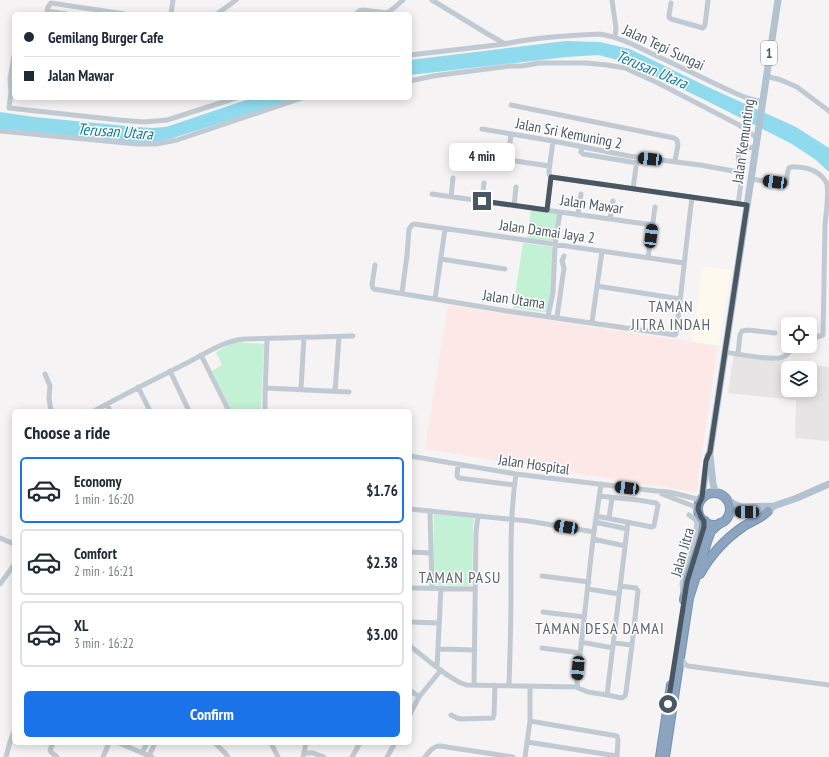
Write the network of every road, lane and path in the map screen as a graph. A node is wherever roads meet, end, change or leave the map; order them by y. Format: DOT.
graph roads {
  1 [pos="173,0"];
  2 [pos="236,0"];
  3 [pos="403,0"];
  4 [pos="432,0"];
  5 [pos="613,0"];
  6 [pos="708,0"];
  7 [pos="778,0"];
  8 [pos="57,2"];
  9 [pos="671,3"];
  10 [pos="54,12"];
  11 [pos="114,12"];
  12 [pos="171,12"];
  13 [pos="220,12"];
  14 [pos="358,12"];
  15 [pos="379,12"];
  16 [pos="388,12"];
  17 [pos="615,37"];
  18 [pos="506,44"];
  19 [pos="412,55"];
  20 [pos="12,68"];
  21 [pos="766,76"];
  22 [pos="412,81"];
  23 [pos="230,100"];
  24 [pos="296,100"];
  25 [pos="761,104"];
  26 [pos="511,105"];
  27 [pos="829,111"];
  28 [pos="482,130"];
  29 [pos="0,131"];
  30 [pos="511,134"];
  31 [pos="757,134"];
  32 [pos="553,141"];
  33 [pos="755,147"];
  34 [pos="462,153"];
  35 [pos="508,159"];
  36 [pos="637,160"];
  37 [pos="675,161"];
  38 [pos="549,166"];
  39 [pos="739,172"];
  40 [pos="551,177"];
  41 [pos="453,178"];
  42 [pos="751,179"];
  43 [pos="484,183"];
  44 [pos="516,187"];
  45 [pos="633,189"];
  46 [pos="432,194"];
  47 [pos="581,194"];
  48 [pos="451,197"];
  49 [pos="692,198"];
  50 [pos="482,201"];
  51 [pos="613,201"];
  52 [pos="738,204"];
  53 [pos="747,205"];
  54 [pos="514,206"];
  55 [pos="655,207"];
  56 [pos="547,210"];
  57 [pos="560,212"];
  58 [pos="578,215"];
  59 [pos="610,219"];
  60 [pos="653,225"];
  61 [pos="445,228"];
  62 [pos="555,244"];
  63 [pos="602,251"];
  64 [pos="564,256"];
  65 [pos="648,258"];
  66 [pos="441,259"];
  67 [pos="684,263"];
  68 [pos="375,265"];
  69 [pos="505,269"];
  70 [pos="597,286"];
  71 [pos="553,292"];
  72 [pos="402,293"];
  73 [pos="560,294"];
  74 [pos="435,299"];
  75 [pos="680,299"];
  76 [pos="548,316"];
  77 [pos="557,318"];
  78 [pos="592,322"];
  79 [pos="775,333"];
  80 [pos="353,336"];
  81 [pos="339,337"];
  82 [pos="817,337"];
  83 [pos="304,338"];
  84 [pos="268,339"];
  85 [pos="725,352"];
  86 [pos="788,353"];
  87 [pos="738,354"];
  88 [pos="201,355"];
  89 [pos="170,371"];
  90 [pos="45,374"];
  91 [pos="138,387"];
  92 [pos="265,388"];
  93 [pos="301,390"];
  94 [pos="336,391"];
  95 [pos="349,392"];
  96 [pos="107,404"];
  97 [pos="51,409"];
  98 [pos="98,409"];
  99 [pos="109,409"];
  100 [pos="149,409"];
  101 [pos="188,409"];
  102 [pos="228,409"];
  103 [pos="265,409"];
  104 [pos="710,452"];
  105 [pos="412,456"];
  106 [pos="458,465"];
  107 [pos="516,474"];
  108 [pos="601,484"];
  109 [pos="829,484"];
  110 [pos="514,485"];
  111 [pos="656,491"];
  112 [pos="716,493"];
  113 [pos="599,496"];
  114 [pos="612,498"];
  115 [pos="702,499"];
  116 [pos="727,499"];
  117 [pos="771,508"];
  118 [pos="412,509"];
  119 [pos="430,511"];
  120 [pos="729,514"];
  121 [pos="689,515"];
  122 [pos="478,516"];
  123 [pos="596,516"];
  124 [pos="609,518"];
  125 [pos="511,519"];
  126 [pos="703,519"];
  127 [pos="596,522"];
  128 [pos="628,522"];
  129 [pos="720,523"];
  130 [pos="627,529"];
  131 [pos="594,532"];
  132 [pos="0,538"];
  133 [pos="593,539"];
  134 [pos="12,543"];
  135 [pos="625,546"];
  136 [pos="412,552"];
  137 [pos="431,553"];
  138 [pos="12,568"];
  139 [pos="542,576"];
  140 [pos="589,582"];
  141 [pos="0,584"];
  142 [pos="620,586"];
  143 [pos="692,587"];
  144 [pos="412,588"];
  145 [pos="432,588"];
  146 [pos="441,588"];
  147 [pos="475,589"];
  148 [pos="588,589"];
  149 [pos="619,594"];
  150 [pos="684,598"];
  151 [pos="543,612"];
  152 [pos="584,617"];
  153 [pos="412,622"];
  154 [pos="439,623"];
  155 [pos="581,642"];
  156 [pos="613,645"];
  157 [pos="632,645"];
  158 [pos="412,648"];
  159 [pos="542,648"];
  160 [pos="439,649"];
  161 [pos="475,650"];
  162 [pos="580,653"];
  163 [pos="680,656"];
  164 [pos="688,666"];
  165 [pos="439,668"];
  166 [pos="677,677"];
  167 [pos="474,685"];
  168 [pos="495,685"];
  169 [pos="829,685"];
  170 [pos="509,686"];
  171 [pos="530,686"];
  172 [pos="578,687"];
  173 [pos="412,692"];
  174 [pos="607,695"];
  175 [pos="419,697"];
  176 [pos="412,710"];
  177 [pos="451,715"];
  178 [pos="530,722"];
  179 [pos="12,737"];
  180 [pos="527,742"];
  181 [pos="52,745"];
  182 [pos="107,745"];
  183 [pos="124,745"];
  184 [pos="146,745"];
  185 [pos="154,745"];
  186 [pos="217,745"];
  187 [pos="272,745"];
  188 [pos="306,745"];
  189 [pos="359,745"];
  190 [pos="394,745"];
  191 [pos="142,753"];
  192 [pos="303,755"];
  193 [pos="150,756"];
  194 [pos="6,757"];
  195 [pos="57,757"];
  196 [pos="103,757"];
  197 [pos="228,757"];
  198 [pos="278,757"];
  199 [pos="324,757"];
  200 [pos="352,757"];
  201 [pos="387,757"];
  202 [pos="425,757"];
  203 [pos="513,757"];
  204 [pos="524,757"];
  205 [pos="617,757"];
  206 [pos="660,757"];
  207 [pos="666,757"];
  1 -- 12 [label="street"];
  2 -- 13 [label="street"];
  3 -- 16 [label="street"];
  4 -- 18 [label="street"];
  5 -- 17 [label="street"];
  6 -- 9 [label="street"];
  7 -- 21 [label="main road, Jalan Kemunting / 1"];
  8 -- 10 [label="street"];
  8 -- 11 [label="street"];
  14 -- 15 [label="street"];
  17 -- 18 [label="street, Jalan Tepi Sungai"];
  17 -- 25 [label="street, Jalan Tepi Sungai"];
  18 -- 19 [label="street, Jalan Tepi Sungai"];
  20 -- 23 [label="street"];
  21 -- 25 [label="main road, Jalan Kemunting / 1"];
  21 -- 27 [label="street"];
  22 -- 31 [label="street"];
  24 -- 29 [label="street"];
  25 -- 31 [label="main road, Jalan Kemunting / 1"];
  26 -- 37 [label="street, Jalan Sri Kemuning 2"];
  28 -- 30 [label="street, Jalan Sri Kemuning 2"];
  30 -- 32 [label="street, Jalan Sri Kemuning 2"];
  30 -- 35 [label="street"];
  31 -- 33 [label="main road, Jalan Kemunting / 1"];
  32 -- 36 [label="street, Jalan Sri Kemuning 2"];
  32 -- 38 [label="street"];
  33 -- 39 [label="street"];
  33 -- 42 [label="main road, Jalan Kemunting / 1"];
  34 -- 35 [label="street"];
  35 -- 38 [label="street"];
  36 -- 37 [label="street, Jalan Sri Kemuning 2"];
  36 -- 45 [label="street"];
  37 -- 39 [label="street, Jalan Sri Kemuning 2"];
  38 -- 40 [label="street"];
  39 -- 52 [label="street"];
  40 -- 45 [label="street"];
  40 -- 56 [label="street"];
  41 -- 48 [label="street"];
  42 -- 53 [label="main road, Jalan Kemunting / 1"];
  42 -- 82 [label="street"];
  43 -- 50 [label="street"];
  44 -- 54 [label="street"];
  45 -- 49 [label="street"];
  46 -- 48 [label="street, Jalan Mawar"];
  47 -- 58 [label="street"];
  48 -- 50 [label="street, Jalan Mawar"];
  49 -- 52 [label="street"];
  49 -- 67 [label="street"];
  50 -- 54 [label="street, Jalan Mawar"];
  51 -- 59 [label="street"];
  52 -- 53 [label="street"];
  53 -- 85 [label="main road, Jalan Kemunting / 1"];
  54 -- 56 [label="street, Jalan Mawar"];
  55 -- 60 [label="street"];
  56 -- 57 [label="street, Jalan Mawar"];
  57 -- 58 [label="street, Jalan Mawar"];
  57 -- 62 [label="street"];
  58 -- 59 [label="street, Jalan Mawar"];
  59 -- 60 [label="street, Jalan Mawar"];
  60 -- 65 [label="street"];
  61 -- 62 [label="street, Jalan Damai Jaya 2"];
  61 -- 66 [label="street"];
  61 -- 72 [label="street, Jalan Damai Jaya 2"];
  62 -- 63 [label="street, Jalan Damai Jaya 2"];
  62 -- 71 [label="street"];
  63 -- 65 [label="street, Jalan Damai Jaya 2"];
  63 -- 70 [label="street"];
  64 -- 73 [label="street"];
  65 -- 67 [label="street, Jalan Damai Jaya 2"];
  66 -- 69 [label="street"];
  66 -- 74 [label="street"];
  67 -- 75 [label="street"];
  68 -- 72 [label="street, Jalan Utama"];
  70 -- 75 [label="street"];
  70 -- 78 [label="street"];
  71 -- 73 [label="street"];
  71 -- 76 [label="street"];
  72 -- 74 [label="street, Jalan Utama"];
  73 -- 77 [label="street"];
  74 -- 76 [label="street, Jalan Utama"];
  75 -- 78 [label="street, Jalan Utama"];
  76 -- 77 [label="street, Jalan Utama"];
  77 -- 78 [label="street, Jalan Utama"];
  79 -- 87 [label="street"];
  80 -- 81 [label="street"];
  81 -- 83 [label="street"];
  81 -- 94 [label="street"];
  83 -- 84 [label="street"];
  83 -- 93 [label="street"];
  84 -- 88 [label="street"];
  84 -- 92 [label="street"];
  85 -- 87 [label="street"];
  85 -- 104 [label="main road, Jalan Kemunting / 1"];
  86 -- 87 [label="street"];
  88 -- 89 [label="street"];
  88 -- 102 [label="street"];
  89 -- 91 [label="street"];
  89 -- 101 [label="street"];
  90 -- 97 [label="street"];
  91 -- 96 [label="street"];
  91 -- 100 [label="street"];
  92 -- 93 [label="street"];
  92 -- 103 [label="street"];
  93 -- 94 [label="street"];
  94 -- 95 [label="street"];
  96 -- 98 [label="street"];
  96 -- 99 [label="street"];
  104 -- 112 [label="main road, Jalan Kemunting / 1"];
  104 -- 115 [label="main road, Jalan Kemunting / 1"];
  105 -- 106 [label="street, Jalan Hospital"];
  106 -- 107 [label="street, Jalan Hospital"];
  106 -- 110 [label="street"];
  107 -- 108 [label="street, Jalan Hospital"];
  107 -- 110 [label="street"];
  108 -- 111 [label="street, Jalan Hospital"];
  108 -- 113 [label="street"];
  109 -- 117 [label="main road"];
  110 -- 125 [label="street"];
  111 -- 115 [label="street, Jalan Hospital"];
  111 -- 126 [label="street, Jalan Hospital"];
  112 -- 115 [label="highway"];
  112 -- 116 [label="highway"];
  113 -- 114 [label="street"];
  113 -- 123 [label="street"];
  114 -- 124 [label="street"];
  114 -- 128 [label="street"];
  115 -- 126 [label="highway, 1"];
  116 -- 117 [label="main road"];
  116 -- 120 [label="highway"];
  117 -- 120 [label="main road"];
  117 -- 143 [label="highway"];
  118 -- 119 [label="street"];
  119 -- 122 [label="street"];
  119 -- 137 [label="street"];
  120 -- 129 [label="highway"];
  121 -- 150 [label="street"];
  122 -- 125 [label="street"];
  122 -- 147 [label="street"];
  123 -- 124 [label="street"];
  123 -- 127 [label="street"];
  124 -- 128 [label="street"];
  125 -- 131 [label="street"];
  125 -- 170 [label="street"];
  126 -- 129 [label="highway"];
  126 -- 150 [label="highway, Jalan Jitra / 1"];
  127 -- 130 [label="street"];
  127 -- 131 [label="street"];
  128 -- 130 [label="street"];
  129 -- 143 [label="highway, Jalan Jitra"];
  130 -- 135 [label="street"];
  131 -- 133 [label="street"];
  132 -- 134 [label="street"];
  133 -- 135 [label="street"];
  133 -- 140 [label="street"];
  135 -- 142 [label="street"];
  136 -- 137 [label="street"];
  137 -- 145 [label="street"];
  138 -- 141 [label="street"];
  139 -- 140 [label="street"];
  140 -- 148 [label="street"];
  142 -- 149 [label="street"];
  142 -- 157 [label="street"];
  143 -- 163 [label="highway, Jalan Jitra"];
  144 -- 145 [label="street"];
  145 -- 146 [label="street"];
  146 -- 147 [label="street"];
  146 -- 154 [label="street"];
  147 -- 161 [label="street"];
  148 -- 149 [label="street"];
  148 -- 152 [label="street"];
  149 -- 156 [label="street"];
  150 -- 206 [label="highway, Jalan Jitra / 1"];
  151 -- 152 [label="street"];
  152 -- 155 [label="street"];
  153 -- 154 [label="street"];
  154 -- 160 [label="street"];
  155 -- 156 [label="street"];
  155 -- 162 [label="street"];
  156 -- 157 [label="street"];
  156 -- 174 [label="street"];
  157 -- 174 [label="street"];
  158 -- 165 [label="street"];
  159 -- 162 [label="street"];
  160 -- 161 [label="street"];
  160 -- 165 [label="street"];
  161 -- 167 [label="street"];
  162 -- 172 [label="street"];
  163 -- 164 [label="street"];
  163 -- 166 [label="highway, Jalan Jitra"];
  164 -- 166 [label="street"];
  164 -- 169 [label="street"];
  165 -- 167 [label="street"];
  165 -- 175 [label="street"];
  166 -- 207 [label="highway, Jalan Jitra"];
  167 -- 168 [label="street"];
  168 -- 170 [label="street"];
  168 -- 177 [label="street"];
  170 -- 171 [label="street"];
  171 -- 172 [label="street"];
  171 -- 178 [label="street"];
  172 -- 174 [label="street"];
  173 -- 175 [label="street"];
  175 -- 176 [label="street"];
  178 -- 180 [label="street"];
  178 -- 205 [label="street"];
  179 -- 194 [label="street"];
  180 -- 204 [label="street"];
  180 -- 205 [label="street"];
  181 -- 195 [label="street"];
  182 -- 196 [label="street"];
  183 -- 191 [label="street"];
  184 -- 191 [label="street"];
  185 -- 193 [label="street"];
  186 -- 197 [label="street"];
  187 -- 198 [label="street"];
  188 -- 192 [label="street"];
  189 -- 200 [label="street"];
  190 -- 201 [label="street"];
  191 -- 193 [label="street"];
  192 -- 199 [label="street"];
  202 -- 203 [label="street"];
}
